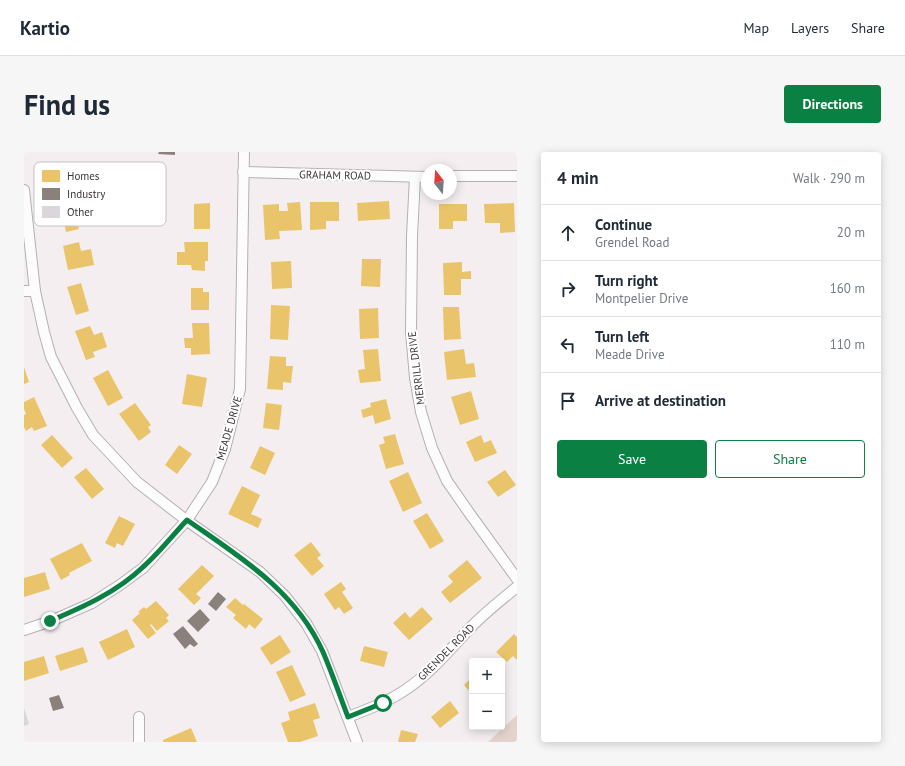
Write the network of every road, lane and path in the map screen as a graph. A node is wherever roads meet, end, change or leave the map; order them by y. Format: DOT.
graph roads {
  1 [pos="244,152"];
  2 [pos="243,172"];
  3 [pos="457,176"];
  4 [pos="517,176"];
  5 [pos="415,177"];
  6 [pos="421,177"];
  7 [pos="24,190"];
  8 [pos="35,291"];
  9 [pos="24,292"];
  10 [pos="187,520"];
  11 [pos="517,579"];
  12 [pos="517,587"];
  13 [pos="24,630"];
  14 [pos="139,717"];
  15 [pos="348,717"];
  16 [pos="138,742"];
  17 [pos="357,742"];
  1 -- 2 [label="street, MEADE DRIVE"];
  2 -- 5 [label="street, GRAHAM ROAD"];
  2 -- 10 [label="street, MEADE DRIVE"];
  3 -- 4 [label="street"];
  5 -- 6 [label="street, GRAHAM ROAD"];
  5 -- 11 [label="street, MERRILL DRIVE"];
  7 -- 8 [label="street"];
  8 -- 9 [label="street"];
  8 -- 10 [label="street"];
  10 -- 13 [label="street, MEADE DRIVE"];
  10 -- 15 [label="street"];
  12 -- 15 [label="street, GRENDEL ROAD"];
  14 -- 16 [label="street"];
  15 -- 17 [label="street"];
}
